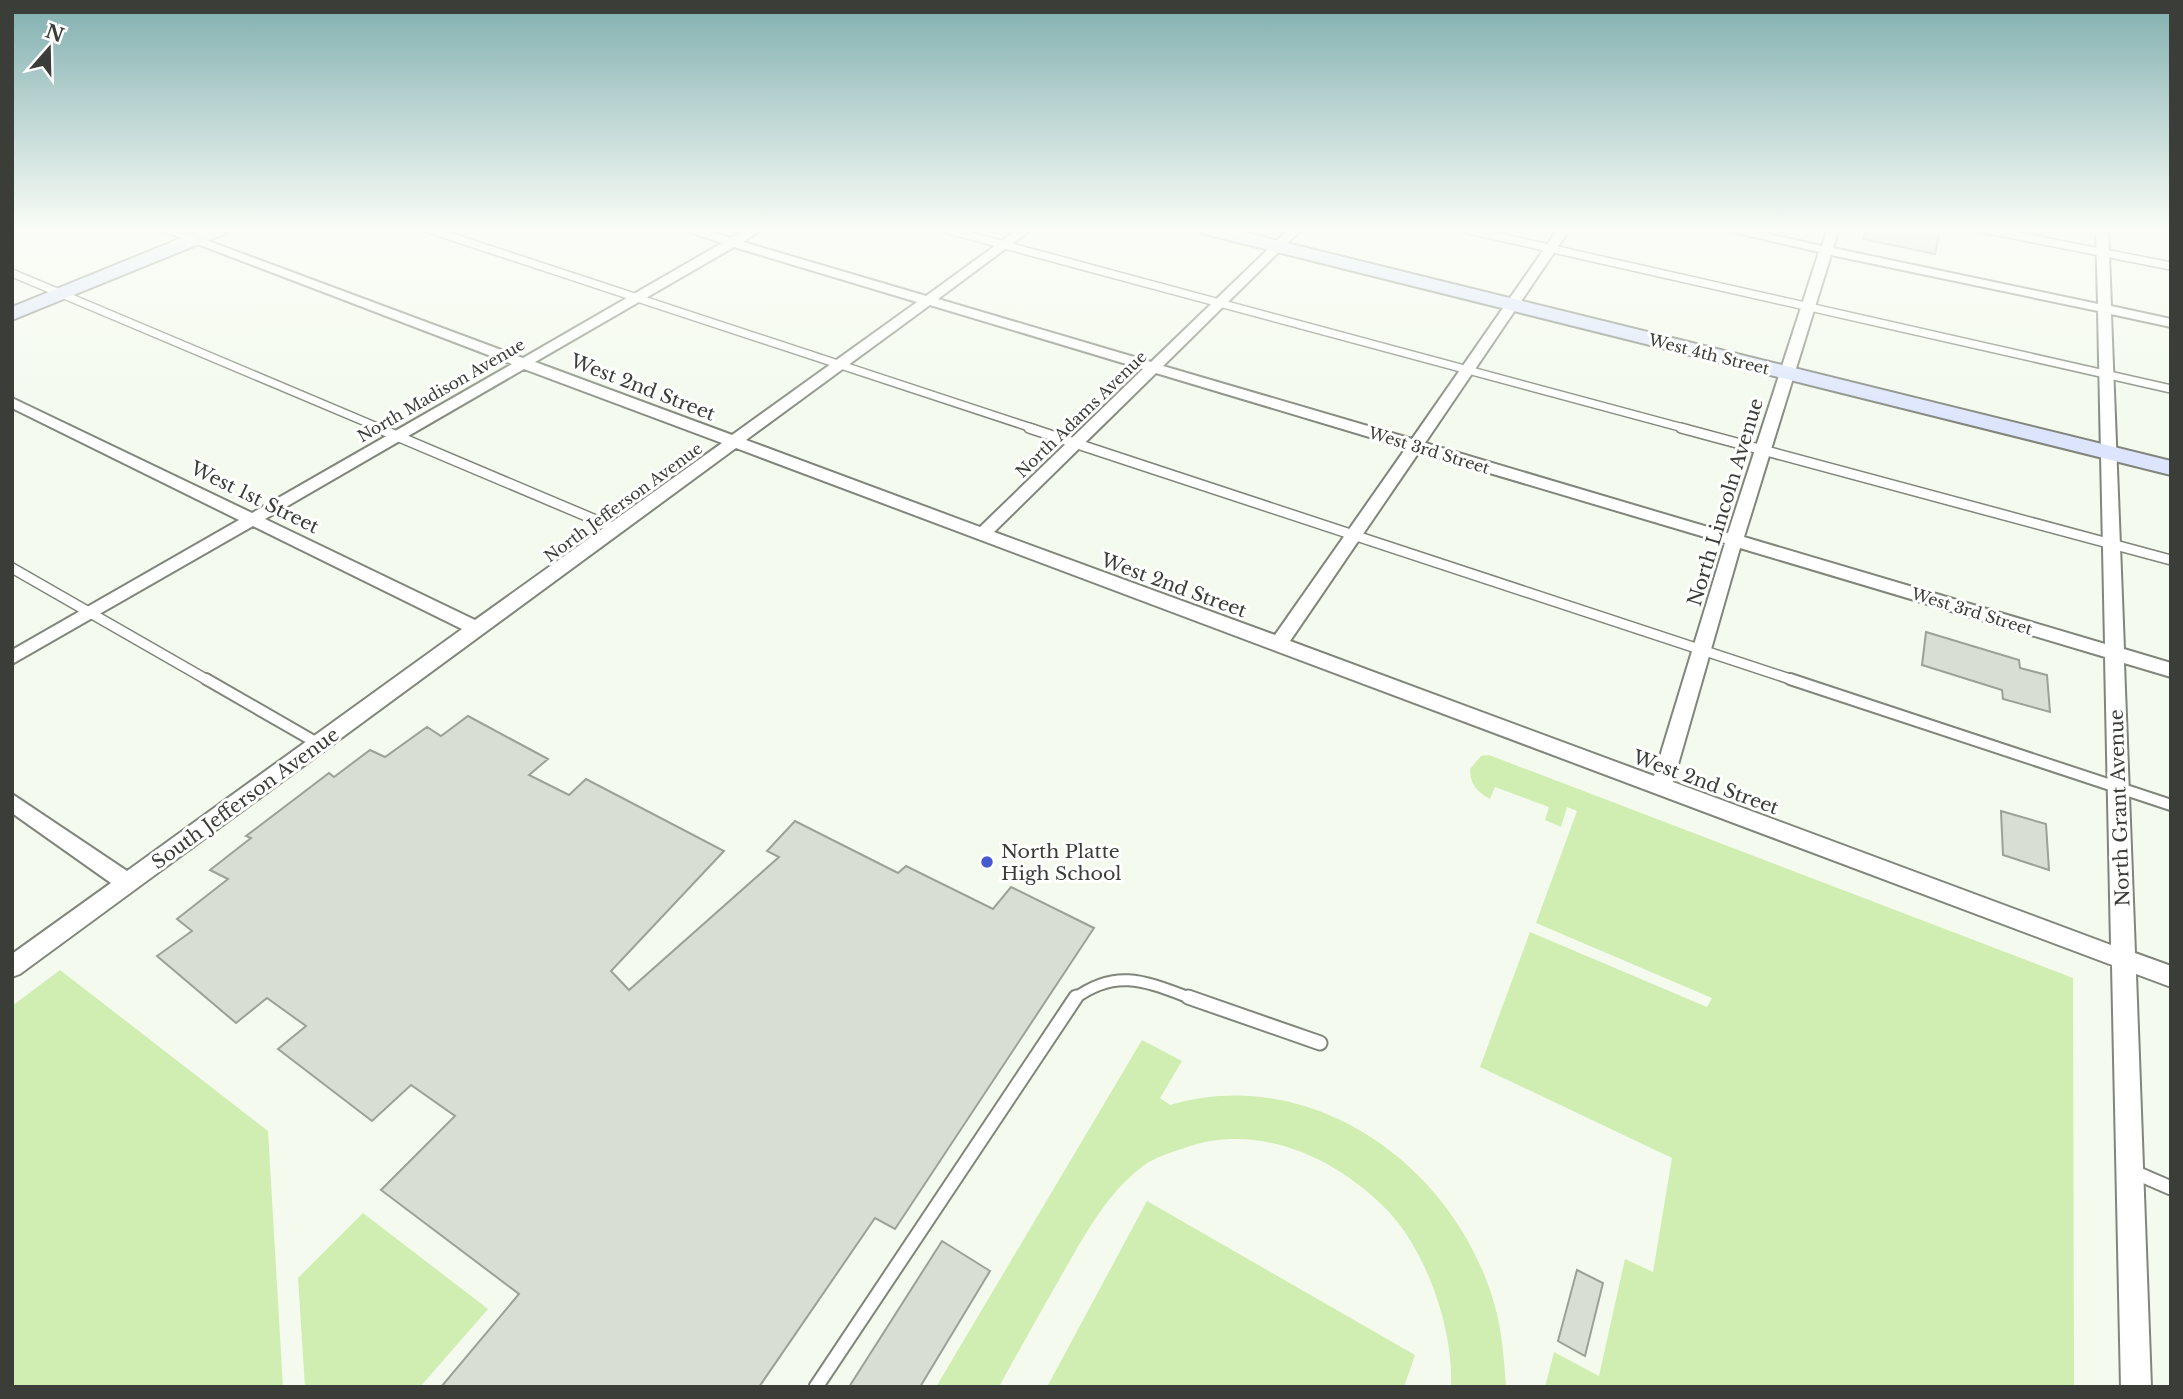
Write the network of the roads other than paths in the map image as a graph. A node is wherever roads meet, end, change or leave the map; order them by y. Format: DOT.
graph roads {
  1 [pos="61,294"];
  2 [pos="337,294"];
  3 [pos="625,294"];
  4 [pos="642,294"];
  5 [pos="904,294"];
  6 [pos="936,294"];
  7 [pos="1183,294"];
  8 [pos="1229,294"];
  9 [pos="1469,294"];
  10 [pos="1519,294"];
  11 [pos="1751,294"];
  12 [pos="1812,294"];
  13 [pos="2035,294"];
  14 [pos="2104,294"];
  15 [pos="636,298"];
  16 [pos="927,301"];
  17 [pos="1219,304"];
  18 [pos="1512,305"];
  19 [pos="1808,307"];
  20 [pos="2104,309"];
  21 [pos="12,314"];
  22 [pos="2171,323"];
  23 [pos="521,364"];
  24 [pos="838,365"];
  25 [pos="1153,368"];
  26 [pos="1467,371"];
  27 [pos="1787,373"];
  28 [pos="2106,375"];
  29 [pos="2171,389"];
  30 [pos="12,402"];
  31 [pos="396,436"];
  32 [pos="732,443"];
  33 [pos="1075,443"];
  34 [pos="1415,446"];
  35 [pos="1762,451"];
  36 [pos="2108,453"];
  37 [pos="2171,468"];
  38 [pos="253,519"];
  39 [pos="617,529"];
  40 [pos="981,536"];
  41 [pos="1353,536"];
  42 [pos="1734,541"];
  43 [pos="2111,544"];
  44 [pos="2171,561"];
  45 [pos="12,568"];
  46 [pos="90,614"];
  47 [pos="479,629"];
  48 [pos="1278,645"];
  49 [pos="1702,650"];
  50 [pos="2115,654"];
  51 [pos="12,658"];
  52 [pos="2171,670"];
  53 [pos="320,744"];
  54 [pos="1661,787"];
  55 [pos="2119,788"];
  56 [pos="12,802"];
  57 [pos="2171,805"];
  58 [pos="128,883"];
  59 [pos="2123,960"];
  60 [pos="12,967"];
  61 [pos="2171,977"];
  62 [pos="1320,1043"];
  63 [pos="2130,1170"];
  64 [pos="2171,1188"];
  65 [pos="816,1387"];
  66 [pos="2136,1387"];
  1 -- 21 [label="main road"];
  1 -- 31 [label="lane"];
  2 -- 23 [label="street, West 2nd Street"];
  3 -- 15 [label="lane"];
  4 -- 15 [label="street, North Madison Avenue"];
  5 -- 16 [label="street, West 3rd Street"];
  6 -- 16 [label="street, North Jefferson Avenue"];
  7 -- 17 [label="lane"];
  8 -- 17 [label="street, North Adams Avenue"];
  9 -- 18 [label="main road, West 4th Street"];
  10 -- 18 [label="street"];
  11 -- 19 [label="lane"];
  12 -- 19 [label="street, North Lincoln Avenue"];
  13 -- 20 [label="street"];
  14 -- 20 [label="street, North Grant Avenue"];
  15 -- 23 [label="street, North Madison Avenue"];
  15 -- 24 [label="lane"];
  16 -- 24 [label="street, North Jefferson Avenue"];
  16 -- 25 [label="street, West 3rd Street"];
  17 -- 25 [label="street, North Adams Avenue"];
  17 -- 26 [label="lane"];
  18 -- 26 [label="street"];
  18 -- 27 [label="main road, West 4th Street"];
  19 -- 27 [label="street, North Lincoln Avenue"];
  19 -- 28 [label="lane"];
  20 -- 22 [label="street"];
  20 -- 28 [label="street, North Grant Avenue"];
  23 -- 31 [label="street, North Madison Avenue"];
  23 -- 32 [label="street, West 2nd Street"];
  24 -- 32 [label="street, North Jefferson Avenue"];
  24 -- 33 [label="lane"];
  25 -- 33 [label="street, North Adams Avenue"];
  25 -- 34 [label="street, West 3rd Street"];
  26 -- 34 [label="street"];
  26 -- 35 [label="lane"];
  27 -- 35 [label="street, North Lincoln Avenue"];
  27 -- 36 [label="main road, West 4th Street"];
  28 -- 29 [label="lane"];
  28 -- 36 [label="street, North Grant Avenue"];
  30 -- 38 [label="street, West 1st Street"];
  31 -- 38 [label="street, North Madison Avenue"];
  31 -- 39 [label="lane"];
  32 -- 39 [label="street, North Jefferson Avenue"];
  32 -- 40 [label="street, West 2nd Street"];
  33 -- 40 [label="street, North Adams Avenue"];
  33 -- 41 [label="lane"];
  34 -- 41 [label="street"];
  34 -- 42 [label="street, West 3rd Street"];
  35 -- 42 [label="street, North Lincoln Avenue"];
  35 -- 43 [label="lane"];
  36 -- 37 [label="main road, West 4th Street"];
  36 -- 43 [label="street, North Grant Avenue"];
  38 -- 46 [label="street, North Madison Avenue"];
  38 -- 47 [label="street, West 1st Street"];
  39 -- 47 [label="street, North Jefferson Avenue"];
  40 -- 48 [label="street, West 2nd Street"];
  41 -- 48 [label="street"];
  41 -- 49 [label="lane"];
  42 -- 49 [label="street, North Lincoln Avenue"];
  42 -- 50 [label="street, West 3rd Street"];
  43 -- 44 [label="lane"];
  43 -- 50 [label="street, North Grant Avenue"];
  45 -- 46 [label="lane"];
  46 -- 51 [label="street, North Madison Avenue"];
  46 -- 53 [label="lane"];
  47 -- 53 [label="street, South Jefferson Avenue"];
  48 -- 54 [label="street, West 2nd Street"];
  49 -- 54 [label="street, North Lincoln Avenue"];
  49 -- 55 [label="lane"];
  50 -- 52 [label="street, West 3rd Street"];
  50 -- 55 [label="street, North Grant Avenue"];
  53 -- 58 [label="street, South Jefferson Avenue"];
  54 -- 59 [label="street, West 2nd Street"];
  55 -- 57 [label="lane"];
  55 -- 59 [label="street, North Grant Avenue"];
  56 -- 58 [label="street"];
  58 -- 60 [label="street, South Jefferson Avenue"];
  59 -- 61 [label="street, West 2nd Street"];
  59 -- 63 [label="street, North Grant Avenue"];
  62 -- 65 [label="lane"];
  63 -- 64 [label="lane"];
  63 -- 66 [label="street, North Grant Avenue"];
}
